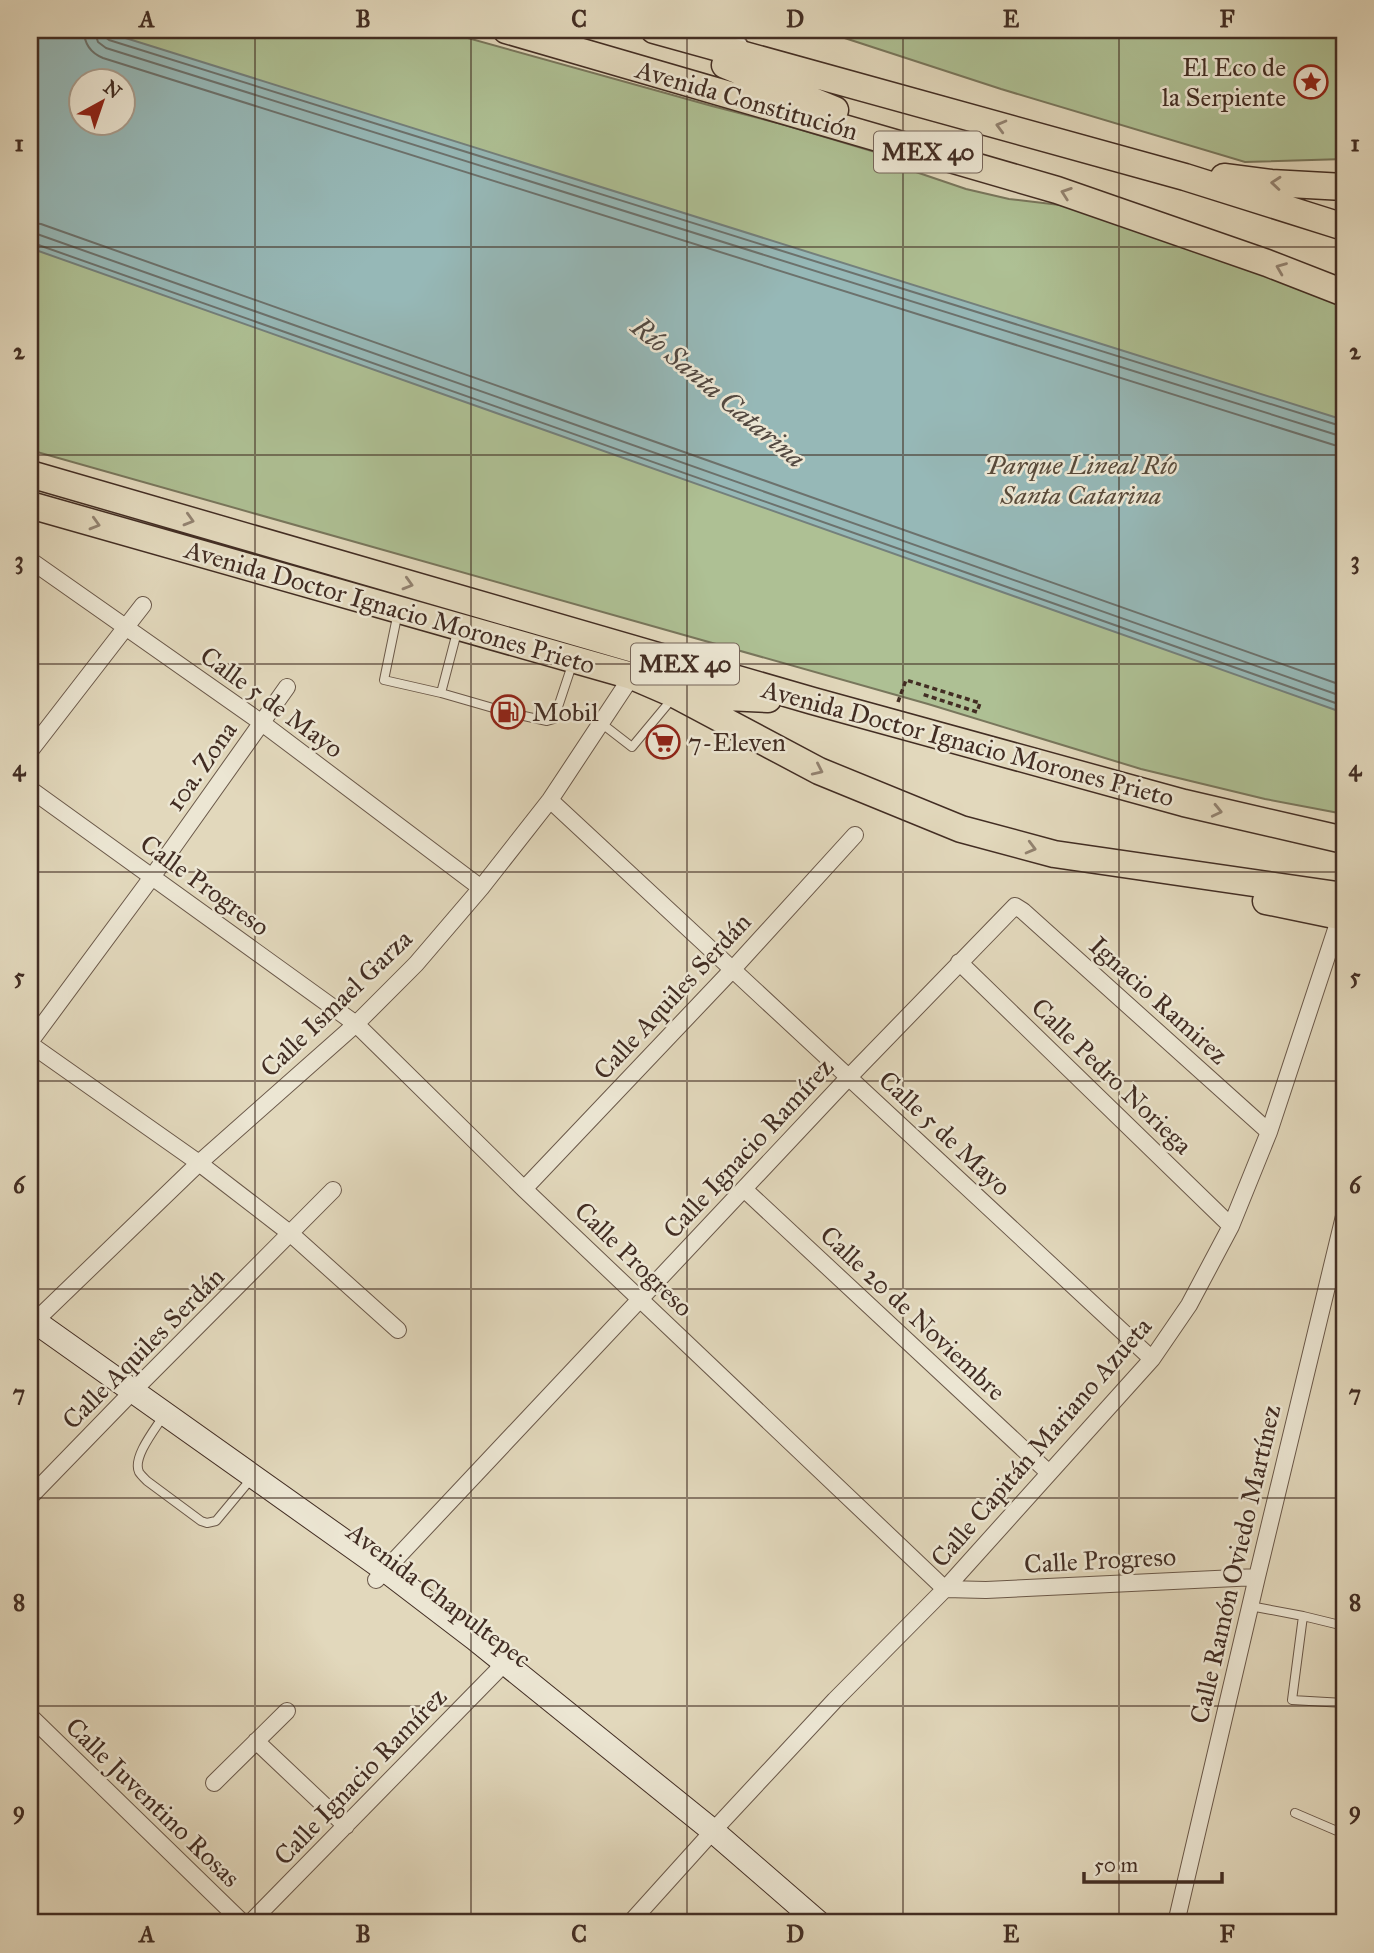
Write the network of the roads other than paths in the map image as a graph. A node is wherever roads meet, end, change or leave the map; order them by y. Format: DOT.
graph roads {
  1 [pos="506,30"];
  2 [pos="642,30"];
  3 [pos="654,30"];
  4 [pos="709,30"];
  5 [pos="760,59"];
  6 [pos="957,160"];
  7 [pos="1185,177"];
  8 [pos="1344,187"];
  9 [pos="1281,208"];
  10 [pos="1344,211"];
  11 [pos="1344,227"];
  12 [pos="1344,293"];
  13 [pos="30,474"];
  14 [pos="30,505"];
  15 [pos="30,560"];
  16 [pos="143,605"];
  17 [pos="399,609"];
  18 [pos="126,626"];
  19 [pos="459,626"];
  20 [pos="574,659"];
  21 [pos="632,676"];
  22 [pos="287,687"];
  23 [pos="441,693"];
  24 [pos="676,695"];
  25 [pos="813,701"];
  26 [pos="493,708"];
  27 [pos="524,716"];
  28 [pos="262,723"];
  29 [pos="601,723"];
  30 [pos="30,751"];
  31 [pos="30,789"];
  32 [pos="550,800"];
  33 [pos="855,835"];
  34 [pos="1341,841"];
  35 [pos="152,877"];
  36 [pos="481,888"];
  37 [pos="1014,906"];
  38 [pos="1343,908"];
  39 [pos="959,962"];
  40 [pos="732,970"];
  41 [pos="356,1024"];
  42 [pos="30,1043"];
  43 [pos="849,1077"];
  44 [pos="1269,1132"];
  45 [pos="199,1163"];
  46 [pos="524,1189"];
  47 [pos="744,1189"];
  48 [pos="334,1190"];
  49 [pos="1344,1216"];
  50 [pos="1231,1226"];
  51 [pos="291,1234"];
  52 [pos="640,1299"];
  53 [pos="31,1324"];
  54 [pos="398,1330"];
  55 [pos="1152,1359"];
  56 [pos="128,1395"];
  57 [pos="161,1419"];
  58 [pos="1049,1473"];
  59 [pos="249,1481"];
  60 [pos="30,1497"];
  61 [pos="381,1575"];
  62 [pos="1257,1577"];
  63 [pos="945,1589"];
  64 [pos="1250,1606"];
  65 [pos="1303,1616"];
  66 [pos="1344,1626"];
  67 [pos="500,1667"];
  68 [pos="1344,1689"];
  69 [pos="1343,1703"];
  70 [pos="287,1711"];
  71 [pos="30,1716"];
  72 [pos="256,1741"];
  73 [pos="214,1783"];
  74 [pos="1295,1813"];
  75 [pos="346,1826"];
  76 [pos="1344,1835"];
  77 [pos="708,1837"];
  78 [pos="811,1922"];
  79 [pos="243,1923"];
  80 [pos="250,1923"];
  81 [pos="630,1923"];
  82 [pos="1176,1923"];
  1 -- 6 [label="highway, Avenida Constitución / MEX 40"];
  2 -- 6 [label="highway"];
  3 -- 5 [label="highway, Avenida Constitución / MEX 40"];
  4 -- 5 [label="street"];
  7 -- 5 [label="highway, Avenida Constitución / MEX 40, one-way"];
  12 -- 6 [label="highway, Avenida Constitución / MEX 40, one-way"];
  8 -- 7 [label="highway, one-way"];
  7 -- 9 [label="highway, Avenida Constitución / MEX 40"];
  9 -- 10 [label="highway"];
  9 -- 11 [label="highway, Avenida Constitución / MEX 40"];
  13 -- 25 [label="highway, Avenida Doctor Ignacio Morones Prieto / MEX 40, one-way"];
  14 -- 17 [label="highway, Avenida Doctor Ignacio Morones Prieto / MEX 40, one-way"];
  15 -- 18 [label="street, Calle 5 de Mayo"];
  16 -- 18 [label="street"];
  17 -- 19 [label="highway, Avenida Doctor Ignacio Morones Prieto / MEX 40"];
  17 -- 23 [label="lane"];
  18 -- 28 [label="street, Calle 5 de Mayo"];
  18 -- 30 [label="street"];
  19 -- 20 [label="highway, Avenida Doctor Ignacio Morones Prieto / MEX 40"];
  19 -- 23 [label="lane"];
  20 -- 21 [label="highway, Avenida Doctor Ignacio Morones Prieto / MEX 40"];
  20 -- 27 [label="lane"];
  21 -- 24 [label="highway, Avenida Doctor Ignacio Morones Prieto / MEX 40"];
  21 -- 29 [label="street, Calle Ismael Garza"];
  22 -- 28 [label="street, 10a. Zona"];
  23 -- 26 [label="lane"];
  24 -- 25 [label="highway"];
  24 -- 29 [label="lane"];
  24 -- 38 [label="highway, Avenida Doctor Ignacio Morones Prieto / MEX 40, one-way"];
  25 -- 34 [label="highway, Avenida Doctor Ignacio Morones Prieto / MEX 40, one-way"];
  28 -- 35 [label="street, 10a. Zona"];
  28 -- 36 [label="street, Calle 5 de Mayo"];
  29 -- 32 [label="street, Calle Ismael Garza"];
  31 -- 35 [label="street, Calle Progreso"];
  32 -- 36 [label="street, Calle Ismael Garza"];
  32 -- 40 [label="street, Calle 5 de Mayo"];
  33 -- 40 [label="street, Calle Aquiles Serdán"];
  35 -- 41 [label="street, Calle Progreso"];
  35 -- 42 [label="street, 10a. Zona"];
  36 -- 41 [label="street, Calle Ismael Garza"];
  37 -- 39 [label="street, Calle Ignacio Ramírez"];
  37 -- 44 [label="street, Ignacio Ramirez"];
  38 -- 44 [label="street, Calle Capitán Mariano Azueta"];
  39 -- 43 [label="street, Calle Ignacio Ramírez"];
  39 -- 50 [label="street, Calle Pedro Noriega"];
  40 -- 43 [label="street, Calle 5 de Mayo"];
  40 -- 46 [label="street, Calle Aquiles Serdán"];
  41 -- 45 [label="street, Calle Ismael Garza"];
  41 -- 46 [label="street, Calle Progreso"];
  42 -- 45 [label="street"];
  43 -- 47 [label="street, Calle Ignacio Ramírez"];
  43 -- 55 [label="street, Calle 5 de Mayo"];
  44 -- 50 [label="street, Calle Capitán Mariano Azueta"];
  45 -- 51 [label="street"];
  45 -- 53 [label="street, Calle Ismael Garza"];
  46 -- 52 [label="street, Calle Progreso"];
  47 -- 52 [label="street, Calle Ignacio Ramírez"];
  47 -- 58 [label="street, Calle 20 de Noviembre"];
  48 -- 51 [label="street, Calle Aquiles Serdán"];
  49 -- 62 [label="street, Calle Ramón Oviedo Martínez"];
  50 -- 55 [label="street, Calle Capitán Mariano Azueta"];
  51 -- 54 [label="street"];
  51 -- 56 [label="street, Calle Aquiles Serdán"];
  52 -- 61 [label="street, Calle Ignacio Ramírez"];
  52 -- 63 [label="street, Calle Progreso"];
  53 -- 56 [label="main road, Avenida Chapultepec"];
  55 -- 58 [label="street, Calle Capitán Mariano Azueta"];
  56 -- 57 [label="main road, Avenida Chapultepec"];
  56 -- 60 [label="street, Calle Aquiles Serdán"];
  57 -- 59 [label="main road, Avenida Chapultepec"];
  57 -- 59 [label="lane"];
  58 -- 63 [label="street, Calle Capitán Mariano Azueta"];
  59 -- 61 [label="main road, Avenida Chapultepec"];
  61 -- 67 [label="main road, Avenida Chapultepec"];
  62 -- 63 [label="street, Calle Progreso"];
  62 -- 64 [label="street, Calle Ramón Oviedo Martínez"];
  63 -- 77 [label="street, Calle Capitán Mariano Azueta"];
  64 -- 65 [label="lane"];
  64 -- 82 [label="street, Calle Ramón Oviedo Martínez"];
  65 -- 66 [label="lane"];
  65 -- 69 [label="lane"];
  67 -- 75 [label="street, Calle Ignacio Ramírez"];
  67 -- 77 [label="main road, Avenida Chapultepec"];
  68 -- 69 [label="lane"];
  70 -- 72 [label="street"];
  71 -- 79 [label="street, Calle Juventino Rosas"];
  72 -- 73 [label="street"];
  72 -- 75 [label="street"];
  74 -- 76 [label="lane"];
  75 -- 80 [label="street, Calle Ignacio Ramírez"];
  77 -- 78 [label="main road, Avenida Chapultepec"];
  77 -- 81 [label="street, Calle Capitán Mariano Azueta"];
}
